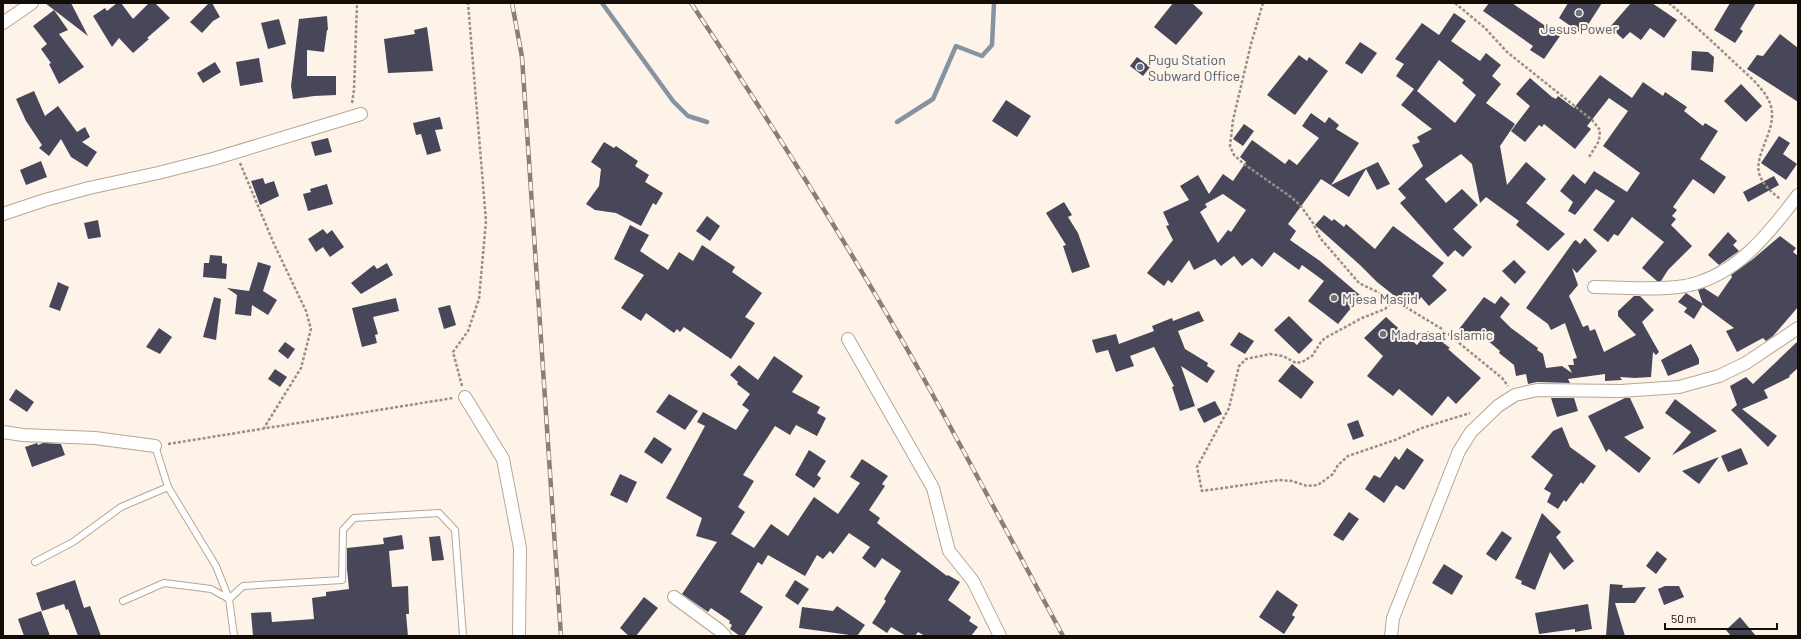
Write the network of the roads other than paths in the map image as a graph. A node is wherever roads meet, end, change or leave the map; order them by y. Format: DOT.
graph roads {
  1 [pos="32,3"];
  2 [pos="3,23"];
  3 [pos="361,114"];
  4 [pos="1798,195"];
  5 [pos="3,214"];
  6 [pos="1594,286"];
  7 [pos="1798,328"];
  8 [pos="848,338"];
  9 [pos="464,397"];
  10 [pos="3,432"];
  11 [pos="155,446"];
  12 [pos="168,487"];
  13 [pos="35,562"];
  14 [pos="674,597"];
  15 [pos="229,599"];
  16 [pos="123,600"];
  17 [pos="234,636"];
  18 [pos="463,636"];
  19 [pos="518,636"];
  20 [pos="725,636"];
  21 [pos="1000,636"];
  22 [pos="1391,636"];
  1 -- 2 [label="street"];
  3 -- 5 [label="street"];
  4 -- 6 [label="street"];
  7 -- 22 [label="street"];
  8 -- 21 [label="street"];
  9 -- 19 [label="street"];
  10 -- 11 [label="street"];
  11 -- 12 [label="lane"];
  12 -- 13 [label="lane"];
  12 -- 15 [label="lane"];
  14 -- 20 [label="street"];
  15 -- 16 [label="lane"];
  15 -- 17 [label="lane"];
  15 -- 18 [label="lane"];
}
